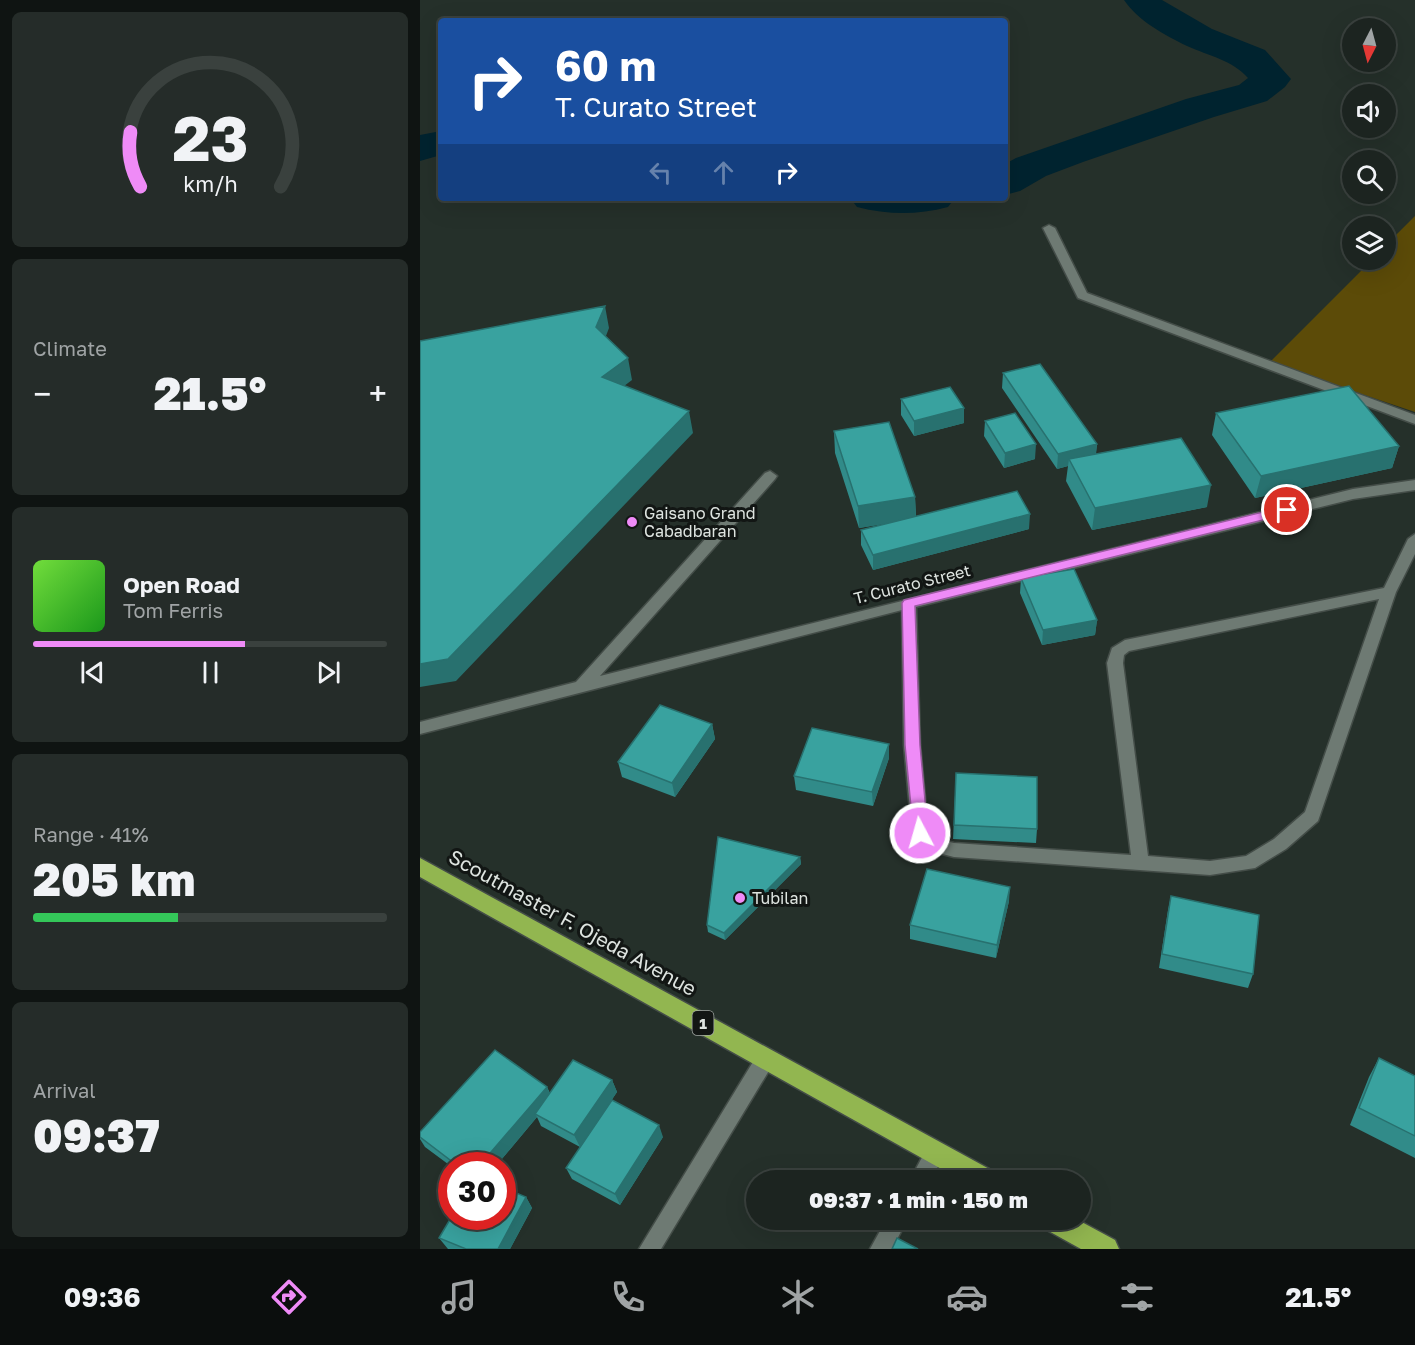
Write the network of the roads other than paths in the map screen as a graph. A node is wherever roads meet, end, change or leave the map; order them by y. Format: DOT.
graph roads {
  1 [pos="1049,228"];
  2 [pos="1415,420"];
  3 [pos="770,476"];
  4 [pos="1415,485"];
  5 [pos="1415,539"];
  6 [pos="1389,592"];
  7 [pos="909,603"];
  8 [pos="582,686"];
  9 [pos="420,728"];
  10 [pos="1140,861"];
  11 [pos="420,867"];
  12 [pos="766,1058"];
  13 [pos="935,1153"];
  14 [pos="926,1170"];
  15 [pos="966,1170"];
  16 [pos="891,1230"];
  17 [pos="1071,1230"];
  18 [pos="649,1249"];
  19 [pos="880,1249"];
  20 [pos="1106,1249"];
  1 -- 2 [label="street"];
  3 -- 8 [label="street"];
  4 -- 7 [label="street, T. Curato Street"];
  5 -- 6 [label="street"];
  6 -- 10 [label="street"];
  6 -- 10 [label="street"];
  7 -- 8 [label="street, T. Curato Street"];
  7 -- 10 [label="street"];
  8 -- 9 [label="street, T. Curato Street"];
  11 -- 12 [label="highway, Scoutmaster F. Ojeda Avenue / 1"];
  12 -- 13 [label="highway, Scoutmaster F. Ojeda Avenue / 1"];
  12 -- 18 [label="street"];
  13 -- 14 [label="street"];
  13 -- 15 [label="highway, Scoutmaster F. Ojeda Avenue / 1"];
  16 -- 19 [label="street"];
  17 -- 20 [label="highway"];
}
